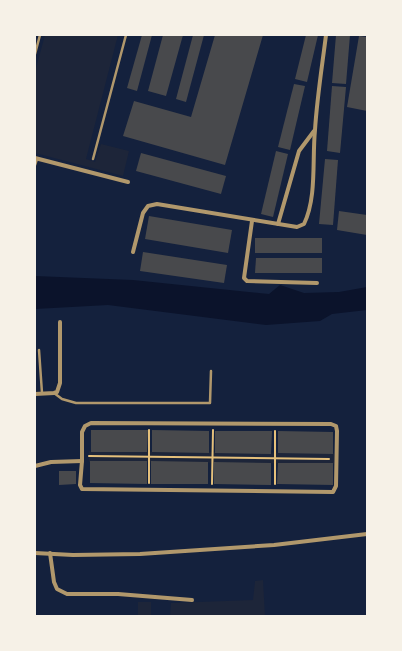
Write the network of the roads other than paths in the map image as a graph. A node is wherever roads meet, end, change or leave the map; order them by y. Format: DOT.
graph roads {
  1 [pos="40,35"];
  2 [pos="126,35"];
  3 [pos="326,35"];
  4 [pos="35,54"];
  5 [pos="315,130"];
  6 [pos="36,159"];
  7 [pos="93,159"];
  8 [pos="35,165"];
  9 [pos="128,182"];
  10 [pos="252,220"];
  11 [pos="278,224"];
  12 [pos="133,252"];
  13 [pos="317,283"];
  14 [pos="60,322"];
  15 [pos="39,350"];
  16 [pos="211,371"];
  17 [pos="42,393"];
  18 [pos="54,393"];
  19 [pos="35,394"];
  20 [pos="82,459"];
  21 [pos="35,466"];
  22 [pos="367,534"];
  23 [pos="35,553"];
  24 [pos="50,553"];
  25 [pos="192,600"];
  1 -- 4 [label="lane"];
  2 -- 7 [label="lane"];
  3 -- 5 [label="street"];
  5 -- 11 [label="street"];
  5 -- 11 [label="street"];
  6 -- 8 [label="lane"];
  6 -- 9 [label="street"];
  10 -- 11 [label="street"];
  10 -- 12 [label="street"];
  10 -- 13 [label="street"];
  14 -- 18 [label="street"];
  15 -- 17 [label="lane"];
  16 -- 18 [label="lane"];
  17 -- 18 [label="street"];
  17 -- 19 [label="street"];
  20 -- 20 [label="street"];
  20 -- 21 [label="street"];
  22 -- 24 [label="street"];
  23 -- 24 [label="street"];
  24 -- 25 [label="street"];
}
